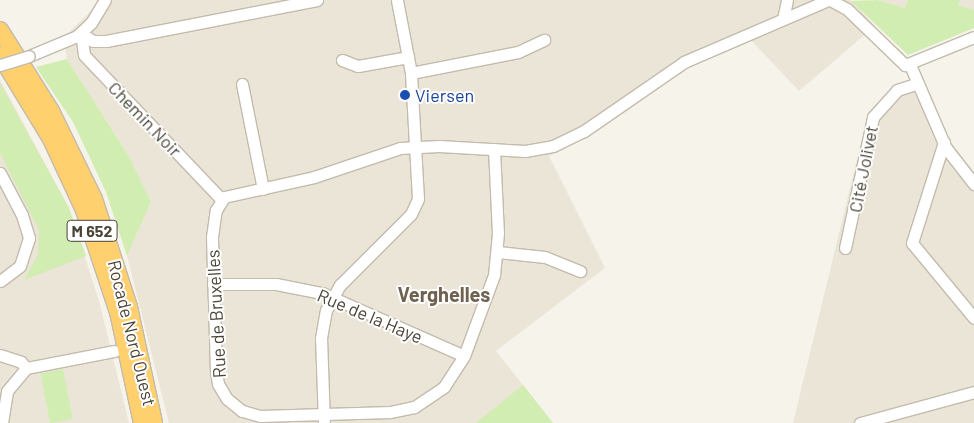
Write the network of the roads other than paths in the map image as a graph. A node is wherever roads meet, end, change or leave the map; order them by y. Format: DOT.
graph roads {
  1 [pos="105,0"];
  2 [pos="316,0"];
  3 [pos="397,0"];
  4 [pos="787,0"];
  5 [pos="834,1"];
  6 [pos="783,19"];
  7 [pos="0,30"];
  8 [pos="81,33"];
  9 [pos="974,37"];
  10 [pos="544,40"];
  11 [pos="0,55"];
  12 [pos="408,57"];
  13 [pos="342,60"];
  14 [pos="0,65"];
  15 [pos="910,65"];
  16 [pos="411,73"];
  17 [pos="918,83"];
  18 [pos="242,84"];
  19 [pos="944,142"];
  20 [pos="416,146"];
  21 [pos="494,150"];
  22 [pos="0,173"];
  23 [pos="974,184"];
  24 [pos="263,189"];
  25 [pos="222,200"];
  26 [pos="844,248"];
  27 [pos="498,252"];
  28 [pos="580,271"];
  29 [pos="0,281"];
  30 [pos="213,284"];
  31 [pos="332,297"];
  32 [pos="974,318"];
  33 [pos="114,351"];
  34 [pos="0,355"];
  35 [pos="464,356"];
  36 [pos="26,368"];
  37 [pos="974,392"];
  38 [pos="140,418"];
  39 [pos="324,418"];
  40 [pos="2,423"];
  41 [pos="154,423"];
  42 [pos="860,423"];
  1 -- 8 [label="street"];
  2 -- 8 [label="street"];
  3 -- 12 [label="street"];
  4 -- 6 [label="street"];
  5 -- 6 [label="street"];
  5 -- 15 [label="street"];
  6 -- 21 [label="street"];
  7 -- 41 [label="highway, Rocade Nord Ouest / M 652"];
  8 -- 14 [label="street, bridge"];
  8 -- 25 [label="street, Chemin Noir"];
  9 -- 15 [label="street"];
  10 -- 16 [label="street"];
  11 -- 38 [label="highway, Rocade Nord Ouest / M 652"];
  12 -- 13 [label="street"];
  12 -- 16 [label="street"];
  15 -- 17 [label="street"];
  16 -- 20 [label="street"];
  17 -- 19 [label="street"];
  17 -- 26 [label="street, Cité Jolivet"];
  18 -- 24 [label="street"];
  19 -- 23 [label="street"];
  19 -- 32 [label="street"];
  20 -- 21 [label="street"];
  20 -- 24 [label="street"];
  20 -- 31 [label="street"];
  21 -- 27 [label="street, Rue de Bruxelles"];
  22 -- 29 [label="street"];
  24 -- 25 [label="street"];
  25 -- 30 [label="street, Rue de Bruxelles"];
  27 -- 28 [label="street"];
  27 -- 35 [label="street, Rue de Bruxelles"];
  30 -- 31 [label="street, Rue de la Haye"];
  30 -- 39 [label="street, Rue de Bruxelles"];
  31 -- 35 [label="street, Rue de la Haye"];
  31 -- 39 [label="street"];
  33 -- 36 [label="street"];
  34 -- 36 [label="street"];
  35 -- 39 [label="street, Rue de Bruxelles"];
  36 -- 40 [label="street"];
  37 -- 42 [label="street"];
}
